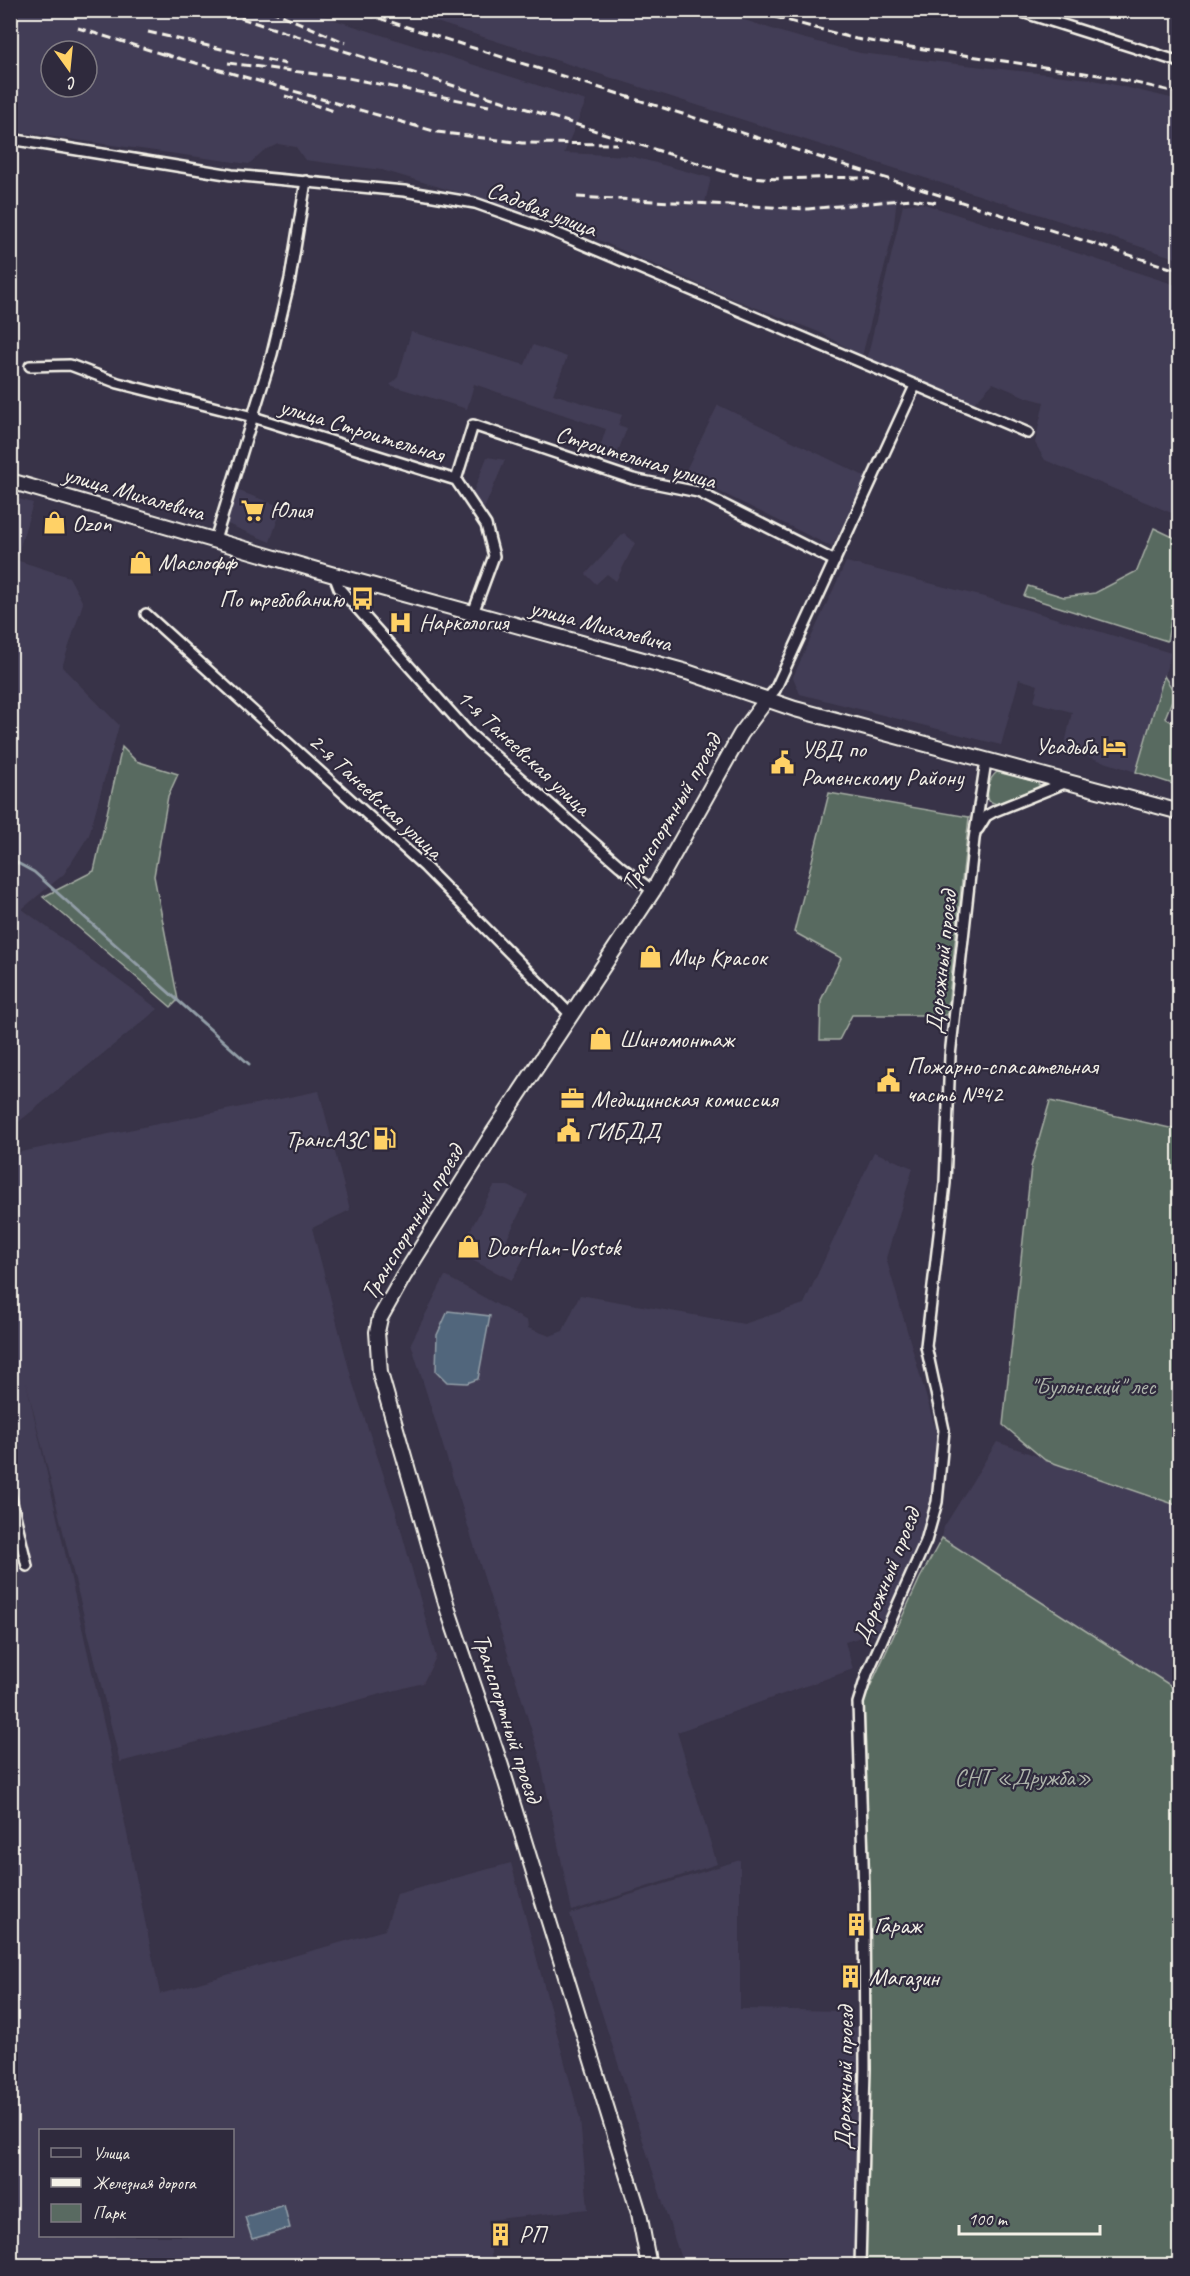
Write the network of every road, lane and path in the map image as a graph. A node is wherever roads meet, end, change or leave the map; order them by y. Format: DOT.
graph roads {
  1 [pos="1016,10"];
  2 [pos="1179,62"];
  3 [pos="10,139"];
  4 [pos="306,181"];
  5 [pos="30,366"];
  6 [pos="915,386"];
  7 [pos="253,417"];
  8 [pos="1028,433"];
  9 [pos="456,480"];
  10 [pos="10,481"];
  11 [pos="215,540"];
  12 [pos="835,561"];
  13 [pos="334,575"];
  14 [pos="472,613"];
  15 [pos="146,614"];
  16 [pos="767,699"];
  17 [pos="986,761"];
  18 [pos="1069,781"];
  19 [pos="1179,812"];
  20 [pos="974,839"];
  21 [pos="653,891"];
  22 [pos="571,1015"];
  23 [pos="10,1494"];
  24 [pos="27,1566"];
  25 [pos="648,2265"];
  26 [pos="860,2265"];
  1 -- 2 [label="street"];
  3 -- 4 [label="street, Садовая улица"];
  4 -- 6 [label="street, Садовая улица"];
  4 -- 7 [label="street, улица Строительная"];
  5 -- 7 [label="street, улица Строительная"];
  6 -- 8 [label="street, Садовая улица"];
  6 -- 12 [label="street, Транспортный проезд"];
  7 -- 9 [label="street, улица Строительная"];
  7 -- 11 [label="street, улица Строительная"];
  9 -- 12 [label="street, Строительная улица"];
  9 -- 14 [label="street, улица Строительная"];
  10 -- 11 [label="main road, улица Михалевича"];
  11 -- 13 [label="main road, улица Михалевича"];
  12 -- 16 [label="street, Транспортный проезд"];
  13 -- 14 [label="main road, улица Михалевича"];
  13 -- 21 [label="street, 1-я Танеевская улица"];
  14 -- 16 [label="main road, улица Михалевича"];
  15 -- 22 [label="street, 2-я Танеевская улица"];
  16 -- 17 [label="main road, улица Михалевича"];
  16 -- 21 [label="main road, Транспортный проезд"];
  17 -- 18 [label="main road, улица Михалевича"];
  17 -- 20 [label="street, Дорожный проезд"];
  18 -- 19 [label="main road, улица Михалевича"];
  18 -- 20 [label="street"];
  20 -- 26 [label="street, Дорожный проезд"];
  21 -- 22 [label="main road, Транспортный проезд"];
  22 -- 25 [label="main road, Транспортный проезд"];
  23 -- 24 [label="street"];
}
